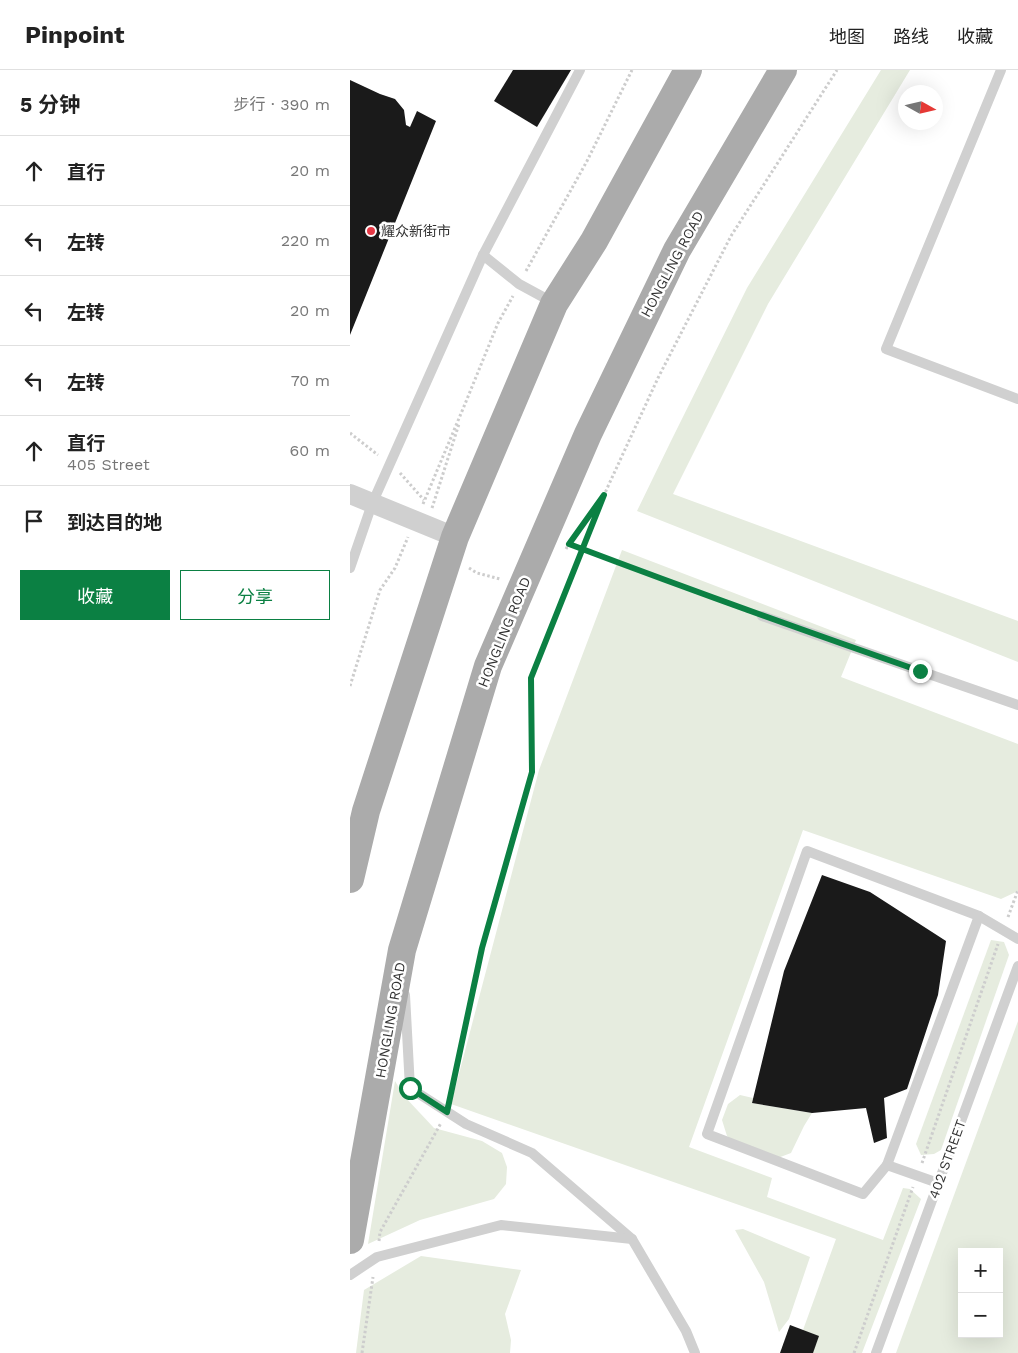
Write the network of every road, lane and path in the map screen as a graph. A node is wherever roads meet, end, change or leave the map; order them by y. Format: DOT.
graph roads {
  1 [pos="580,70"];
  2 [pos="632,70"];
  3 [pos="688,70"];
  4 [pos="783,70"];
  5 [pos="837,70"];
  6 [pos="1001,70"];
  7 [pos="483,255"];
  8 [pos="519,284"];
  9 [pos="554,304"];
  10 [pos="1018,399"];
  11 [pos="465,404"];
  12 [pos="350,433"];
  13 [pos="378,456"];
  14 [pos="400,472"];
  15 [pos="350,494"];
  16 [pos="604,495"];
  17 [pos="372,504"];
  18 [pos="432,508"];
  19 [pos="425,518"];
  20 [pos="454,537"];
  21 [pos="569,544"];
  22 [pos="565,550"];
  23 [pos="462,563"];
  24 [pos="350,568"];
  25 [pos="508,580"];
  26 [pos="762,616"];
  27 [pos="350,686"];
  28 [pos="1018,705"];
  29 [pos="350,879"];
  30 [pos="1018,890"];
  31 [pos="979,916"];
  32 [pos="1004,930"];
  33 [pos="1018,939"];
  34 [pos="402,950"];
  35 [pos="1018,966"];
  36 [pos="447,1112"];
  37 [pos="887,1165"];
  38 [pos="917,1176"];
  39 [pos="938,1183"];
  40 [pos="350,1240"];
  41 [pos="632,1240"];
  42 [pos="377,1257"];
  43 [pos="350,1275"];
  44 [pos="362,1353"];
  45 [pos="695,1353"];
  46 [pos="854,1353"];
  47 [pos="876,1353"];
  1 -- 7 [label="lane"];
  2 -- 8 [label="path"];
  3 -- 9 [label="main road"];
  4 -- 34 [label="main road, HONGLING ROAD"];
  5 -- 16 [label="path"];
  6 -- 10 [label="lane"];
  7 -- 8 [label="lane"];
  7 -- 17 [label="lane"];
  8 -- 9 [label="lane"];
  8 -- 11 [label="path"];
  9 -- 20 [label="main road"];
  11 -- 18 [label="path"];
  11 -- 19 [label="path"];
  12 -- 13 [label="path"];
  14 -- 18 [label="path"];
  15 -- 17 [label="street"];
  16 -- 21 [label="path"];
  16 -- 36 [label="path"];
  17 -- 19 [label="street"];
  17 -- 24 [label="lane"];
  18 -- 19 [label="path"];
  19 -- 20 [label="street"];
  19 -- 27 [label="path"];
  20 -- 29 [label="main road"];
  21 -- 22 [label="path"];
  21 -- 26 [label="path"];
  23 -- 25 [label="path"];
  26 -- 28 [label="lane"];
  30 -- 32 [label="path"];
  31 -- 32 [label="lane"];
  31 -- 37 [label="lane"];
  31 -- 37 [label="lane"];
  32 -- 33 [label="lane"];
  32 -- 38 [label="path"];
  34 -- 36 [label="lane"];
  34 -- 40 [label="main road, HONGLING ROAD"];
  35 -- 39 [label="lane, 402 STREET"];
  36 -- 41 [label="lane"];
  36 -- 42 [label="path"];
  37 -- 38 [label="lane"];
  38 -- 39 [label="lane"];
  38 -- 46 [label="path"];
  39 -- 47 [label="lane, 402 STREET"];
  41 -- 42 [label="lane"];
  41 -- 45 [label="lane"];
  42 -- 43 [label="lane"];
  42 -- 44 [label="path"];
}
